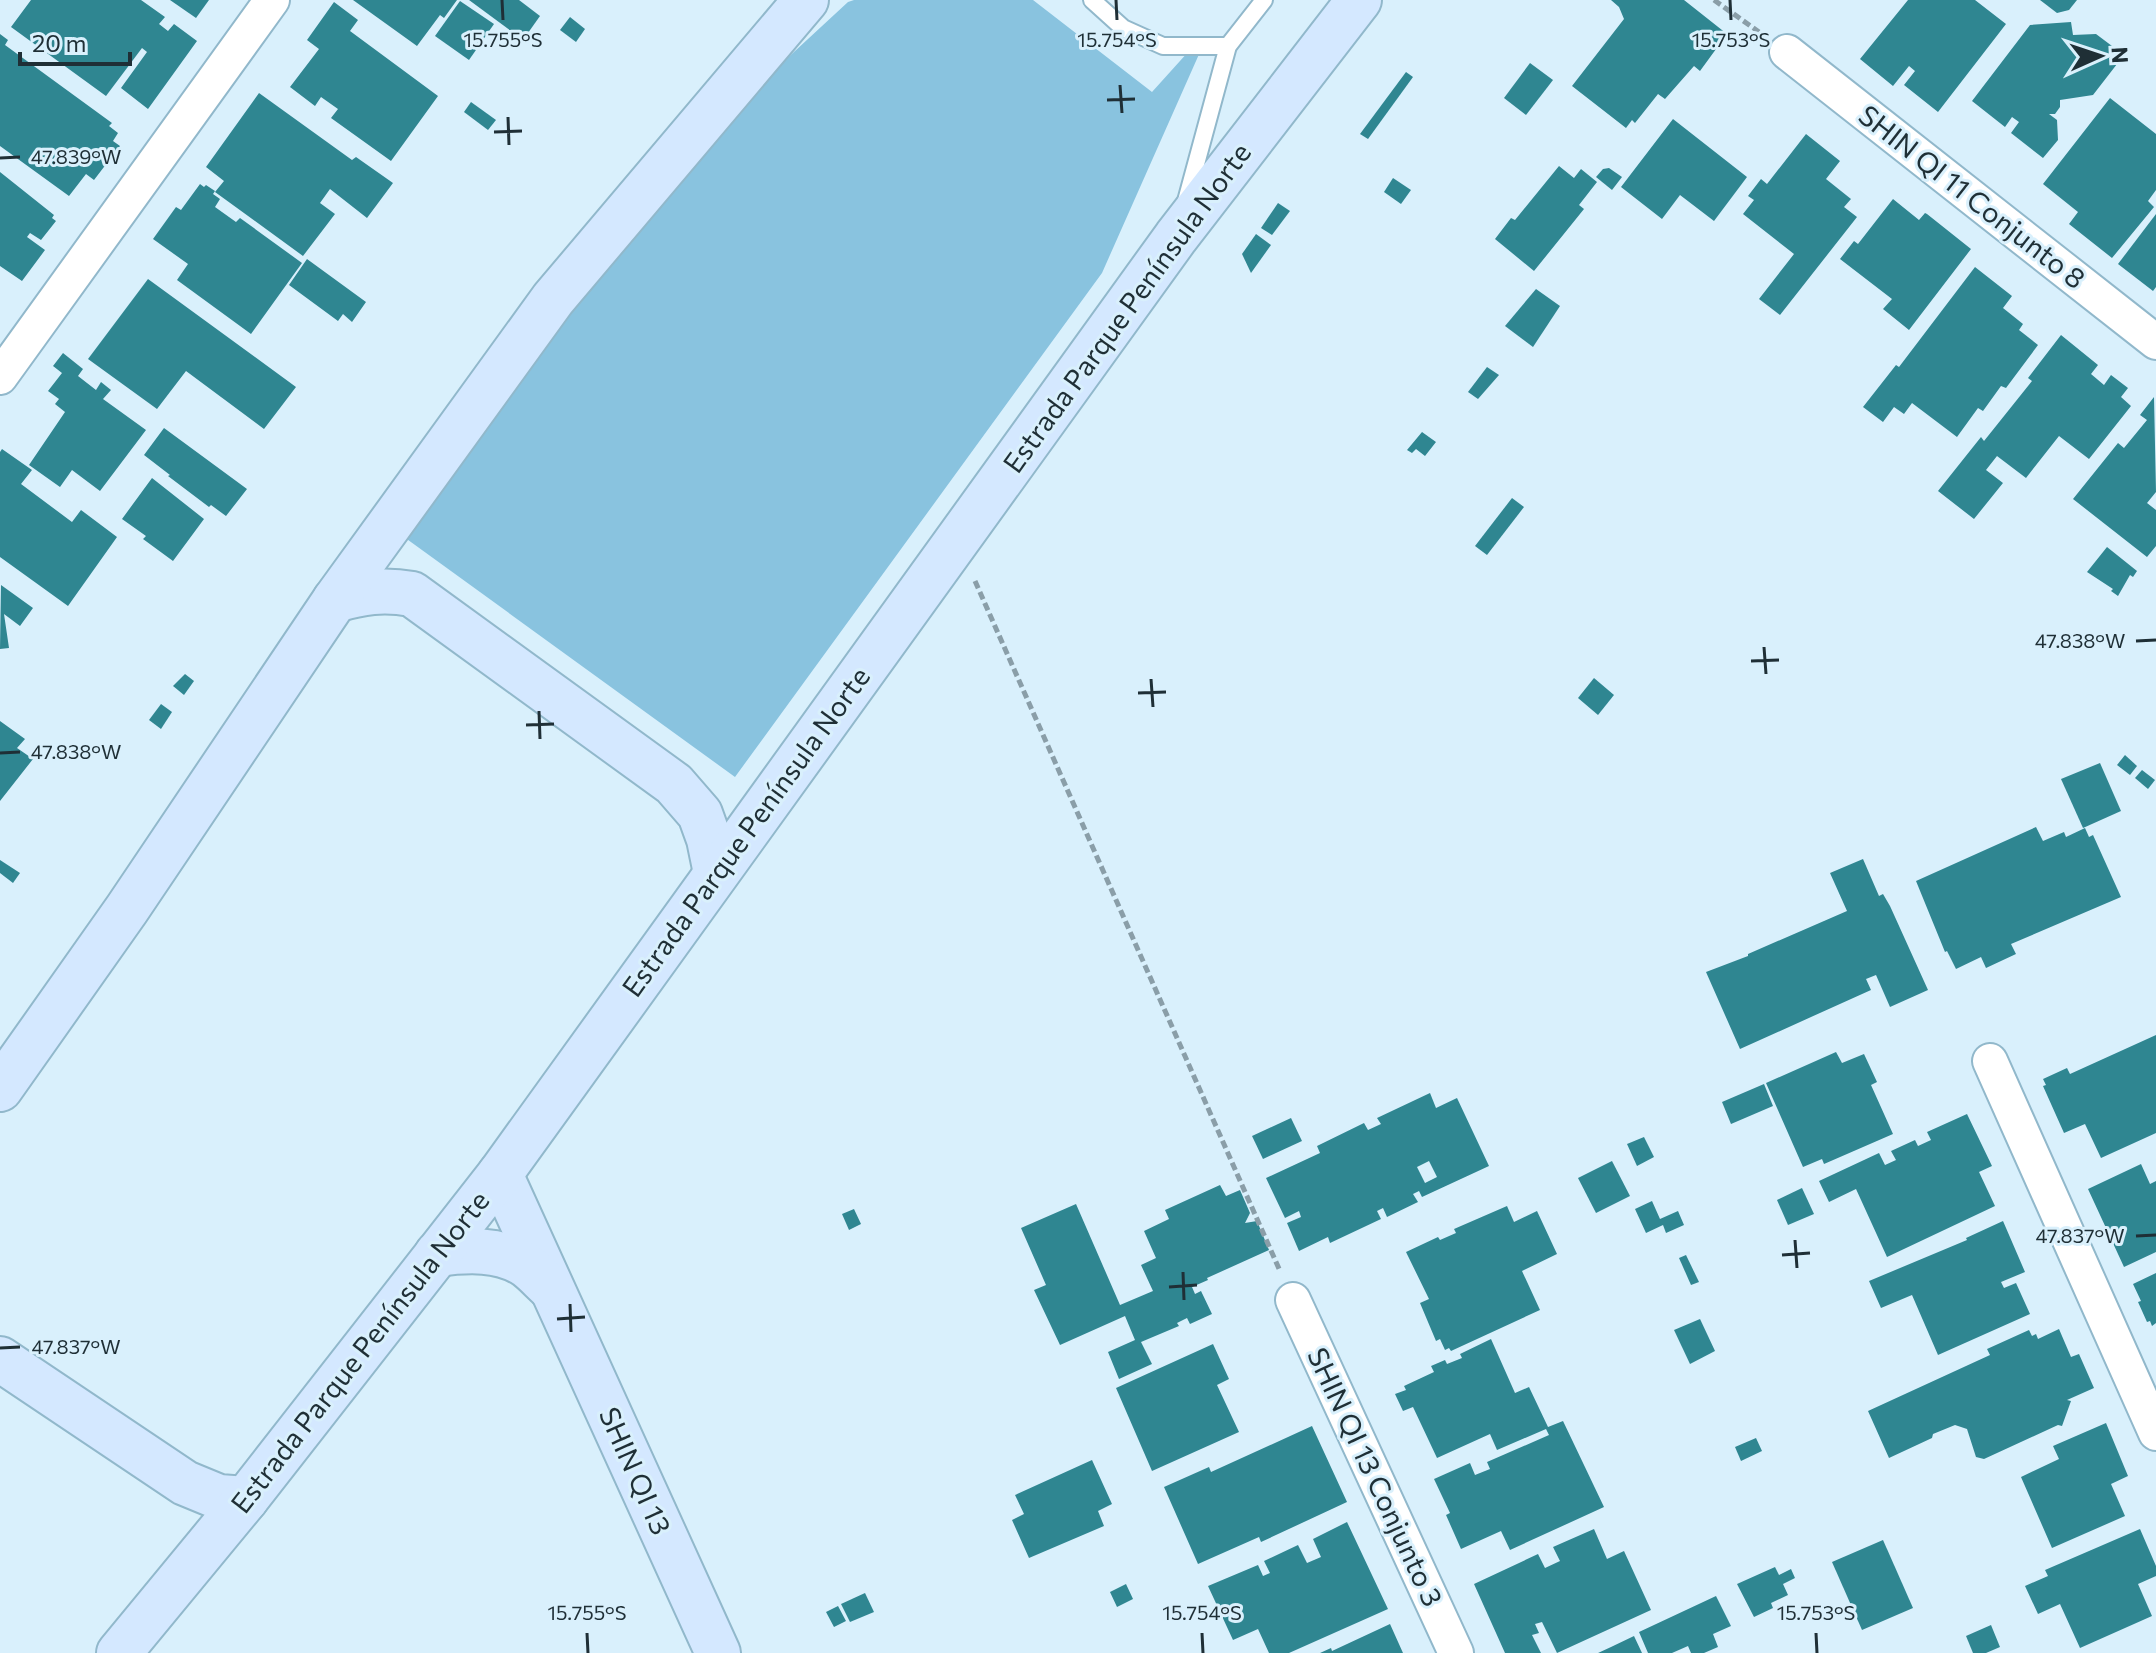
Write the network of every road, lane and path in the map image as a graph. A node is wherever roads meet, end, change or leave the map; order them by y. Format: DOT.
graph roads {
  1 [pos="272,0"];
  2 [pos="806,0"];
  3 [pos="1092,0"];
  4 [pos="1264,0"];
  5 [pos="1359,0"];
  6 [pos="1714,0"];
  7 [pos="1228,46"];
  8 [pos="1787,52"];
  9 [pos="1176,237"];
  10 [pos="2156,342"];
  11 [pos="0,377"];
  12 [pos="956,540"];
  13 [pos="335,600"];
  14 [pos="716,873"];
  15 [pos="1990,1061"];
  16 [pos="0,1089"];
  17 [pos="500,1174"];
  18 [pos="437,1254"];
  19 [pos="553,1290"];
  20 [pos="1293,1300"];
  21 [pos="0,1359"];
  22 [pos="2156,1433"];
  23 [pos="246,1499"];
  24 [pos="119,1653"];
  25 [pos="718,1653"];
  26 [pos="1456,1653"];
  1 -- 11 [label="street"];
  2 -- 13 [label="main road"];
  3 -- 7 [label="lane"];
  4 -- 7 [label="lane"];
  5 -- 9 [label="main road, Estrada Parque Península Norte"];
  6 -- 8 [label="path"];
  7 -- 9 [label="lane"];
  8 -- 10 [label="street, SHIN QI 11 Conjunto 8"];
  9 -- 12 [label="main road, Estrada Parque Península Norte"];
  12 -- 14 [label="main road, Estrada Parque Península Norte"];
  12 -- 20 [label="path"];
  13 -- 14 [label="main road"];
  13 -- 16 [label="main road"];
  14 -- 17 [label="main road, Estrada Parque Península Norte"];
  15 -- 22 [label="street"];
  17 -- 18 [label="main road, Estrada Parque Península Norte"];
  17 -- 19 [label="main road, SHIN QI 13"];
  18 -- 19 [label="main road, SHIN QI 13"];
  18 -- 23 [label="main road, Estrada Parque Península Norte"];
  19 -- 25 [label="main road, SHIN QI 13"];
  20 -- 26 [label="street, SHIN QI 13 Conjunto 3"];
  21 -- 23 [label="main road"];
  23 -- 24 [label="main road, Estrada Parque Península Norte"];
}
